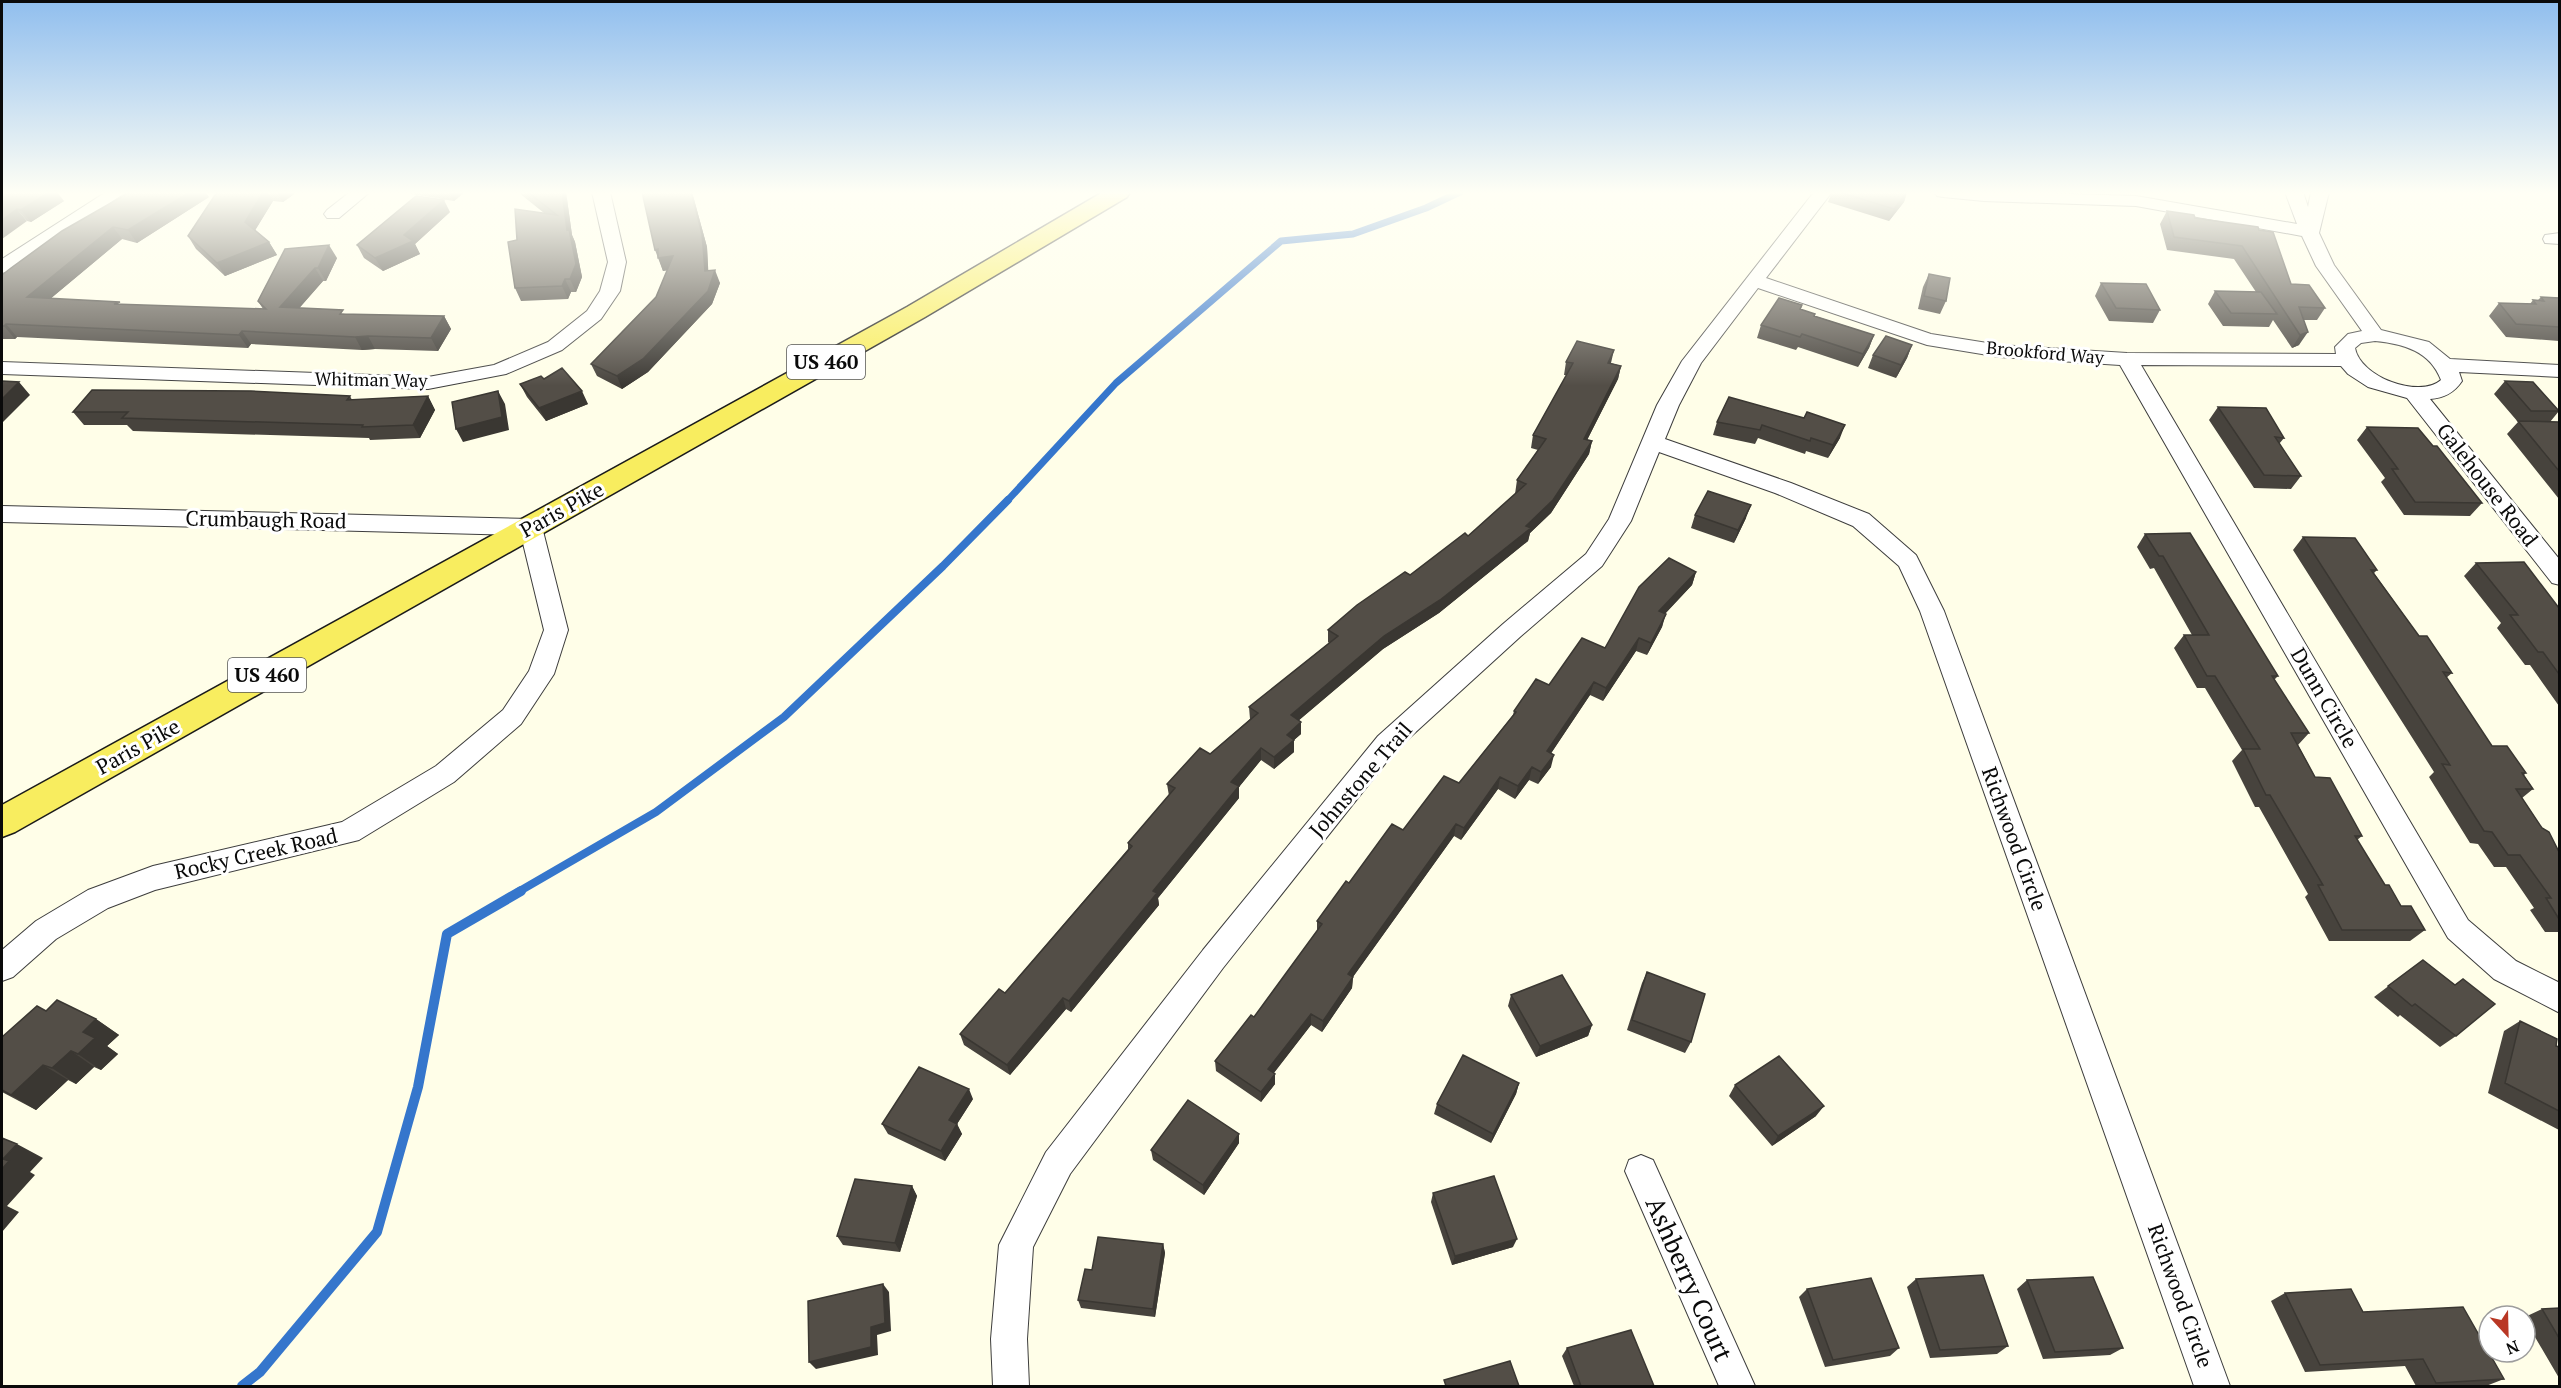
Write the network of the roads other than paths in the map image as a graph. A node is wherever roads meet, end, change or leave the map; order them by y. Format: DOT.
graph roads {
  1 [pos="18,257"];
  2 [pos="616,257"];
  3 [pos="1009,257"];
  4 [pos="1771,257"];
  5 [pos="2321,257"];
  6 [pos="2,267"];
  7 [pos="1753,280"];
  8 [pos="2375,335"];
  9 [pos="2127,359"];
  10 [pos="2348,360"];
  11 [pos="2447,365"];
  12 [pos="2,368"];
  13 [pos="2559,371"];
  14 [pos="2414,393"];
  15 [pos="1653,442"];
  16 [pos="2,514"];
  17 [pos="531,527"];
  18 [pos="2559,577"];
  19 [pos="2,822"];
  20 [pos="2,968"];
  21 [pos="2559,999"];
  22 [pos="1641,1171"];
  23 [pos="1011,1386"];
  24 [pos="1737,1386"];
  25 [pos="2212,1386"];
  1 -- 6 [label="street"];
  2 -- 12 [label="street, Whitman Way"];
  3 -- 17 [label="main road, Paris Pike / US 460"];
  4 -- 7 [label="street, Johnstone Trail"];
  5 -- 8 [label="street"];
  7 -- 9 [label="street, Brookford Way"];
  7 -- 15 [label="street, Johnstone Trail"];
  8 -- 10 [label="street"];
  8 -- 11 [label="street"];
  9 -- 10 [label="street, Brookford Way"];
  9 -- 21 [label="street, Dunn Circle"];
  10 -- 14 [label="street"];
  11 -- 13 [label="street"];
  11 -- 14 [label="street"];
  14 -- 18 [label="street, Galehouse Road"];
  15 -- 23 [label="street, Johnstone Trail"];
  15 -- 25 [label="street, Richwood Circle"];
  16 -- 17 [label="street, Crumbaugh Road"];
  17 -- 19 [label="main road, Paris Pike / US 460"];
  17 -- 20 [label="street, Rocky Creek Road"];
  22 -- 24 [label="street, Ashberry Court"];
}
